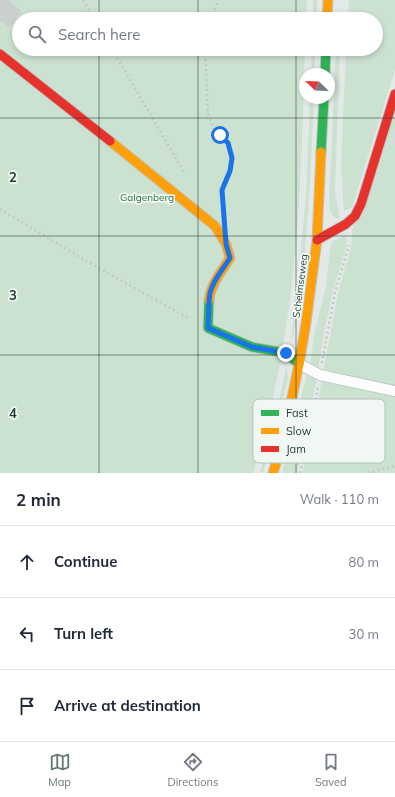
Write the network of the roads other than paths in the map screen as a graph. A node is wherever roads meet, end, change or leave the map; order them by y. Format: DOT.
graph roads {
  1 [pos="328,0"];
  2 [pos="327,12"];
  3 [pos="0,54"];
  4 [pos="326,56"];
  5 [pos="325,68"];
  6 [pos="395,94"];
  7 [pos="324,104"];
  8 [pos="317,240"];
  9 [pos="299,364"];
  10 [pos="395,391"];
  11 [pos="292,399"];
  12 [pos="276,463"];
  13 [pos="273,473"];
  1 -- 2 [label="main road"];
  3 -- 9 [label="main road"];
  4 -- 5 [label="main road"];
  6 -- 8 [label="main road"];
  7 -- 8 [label="main road, Schelmseweg"];
  8 -- 9 [label="main road, Schelmseweg"];
  9 -- 10 [label="lane"];
  9 -- 11 [label="main road, Schelmseweg"];
  12 -- 13 [label="main road, Schelmseweg"];
}
